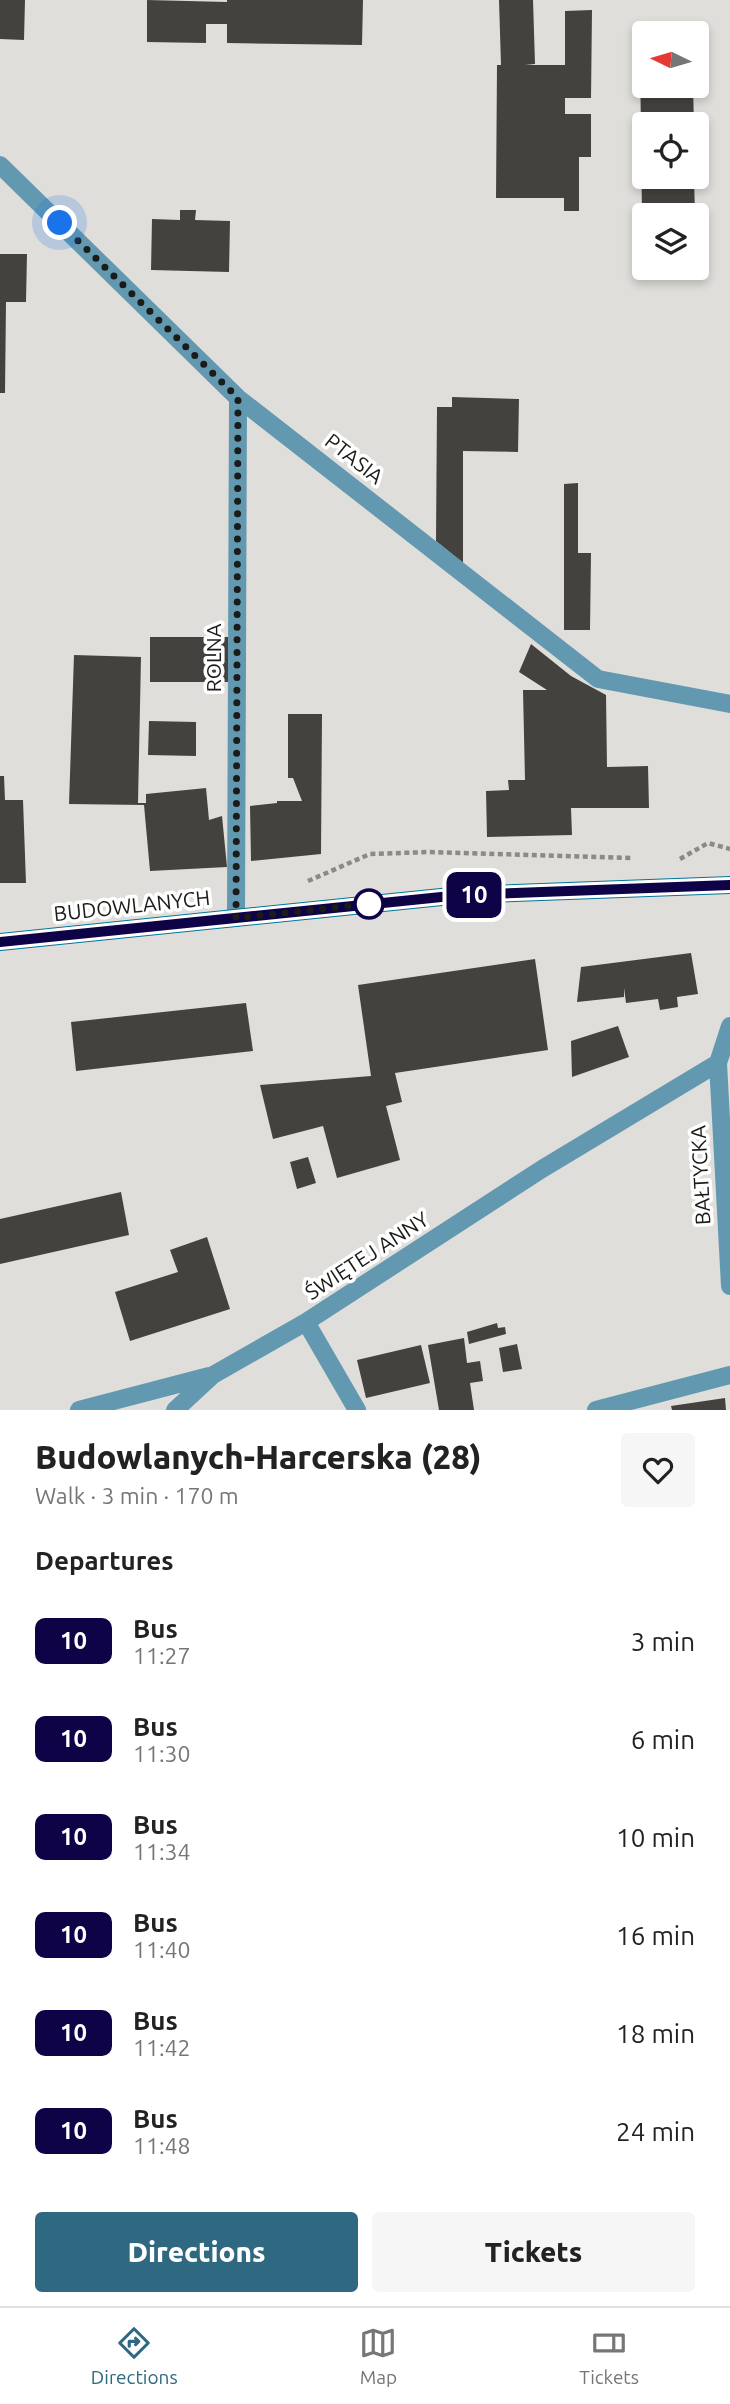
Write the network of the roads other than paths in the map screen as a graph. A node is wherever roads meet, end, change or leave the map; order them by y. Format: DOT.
graph roads {
  1 [pos="0,165"];
  2 [pos="238,398"];
  3 [pos="730,704"];
  4 [pos="730,885"];
  5 [pos="236,918"];
  6 [pos="0,942"];
  7 [pos="730,1026"];
  8 [pos="718,1063"];
  9 [pos="730,1286"];
  10 [pos="306,1322"];
  11 [pos="213,1375"];
  12 [pos="730,1375"];
  13 [pos="79,1410"];
  14 [pos="175,1410"];
  15 [pos="357,1410"];
  16 [pos="596,1410"];
  1 -- 2 [label="street, PTASIA"];
  2 -- 3 [label="street, PTASIA"];
  2 -- 5 [label="street, ROLNA"];
  4 -- 5 [label="main road, BUDOWLANYCH"];
  5 -- 6 [label="main road, BUDOWLANYCH"];
  7 -- 8 [label="street"];
  8 -- 9 [label="street, BAŁTYCKA"];
  8 -- 10 [label="street, ŚWIĘTEJ ANNY"];
  10 -- 11 [label="street, ŚWIĘTEJ ANNY"];
  10 -- 15 [label="street"];
  11 -- 13 [label="street, ŚWIĘTEJ ANNY"];
  11 -- 14 [label="street, ŚWIĘTEJ ANNY"];
  12 -- 16 [label="street"];
}
